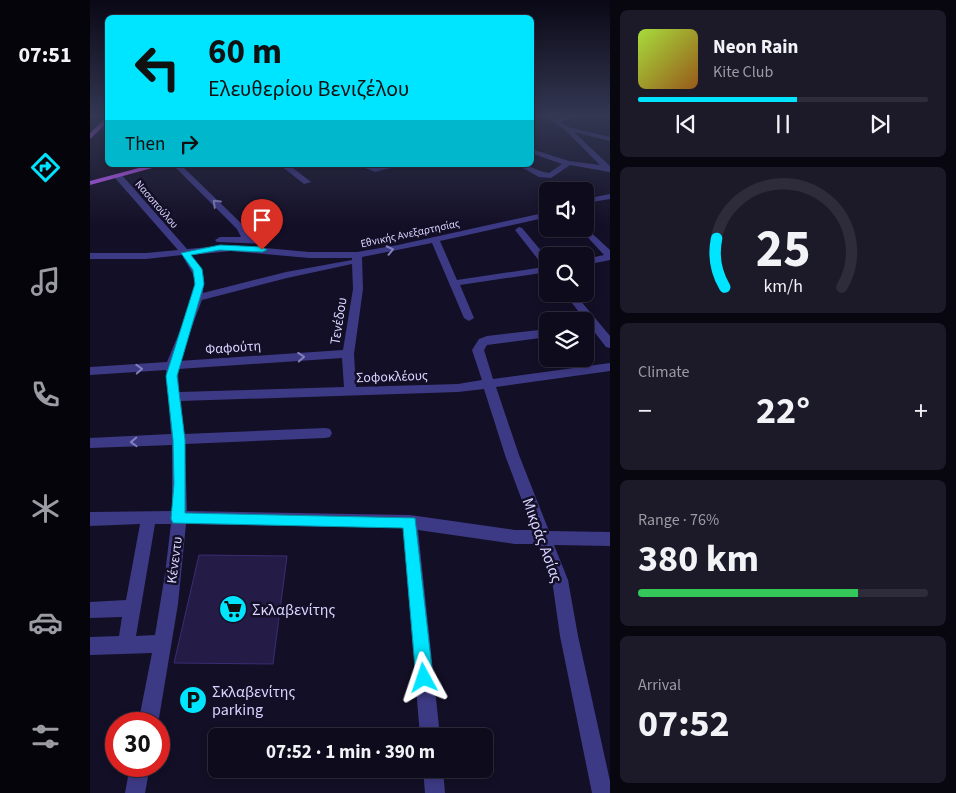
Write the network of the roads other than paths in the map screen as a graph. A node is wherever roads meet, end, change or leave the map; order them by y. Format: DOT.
graph roads {
  1 [pos="591,152"];
  2 [pos="534,153"];
  3 [pos="568,163"];
  4 [pos="152,167"];
  5 [pos="179,167"];
  6 [pos="288,167"];
  7 [pos="367,167"];
  8 [pos="389,167"];
  9 [pos="528,167"];
  10 [pos="609,169"];
  11 [pos="118,176"];
  12 [pos="307,182"];
  13 [pos="90,183"];
  14 [pos="610,196"];
  15 [pos="594,199"];
  16 [pos="610,203"];
  17 [pos="594,206"];
  18 [pos="539,210"];
  19 [pos="539,216"];
  20 [pos="519,230"];
  21 [pos="592,237"];
  22 [pos="247,240"];
  23 [pos="435,240"];
  24 [pos="182,250"];
  25 [pos="90,256"];
  26 [pos="539,256"];
  27 [pos="610,256"];
  28 [pos="356,258"];
  29 [pos="594,260"];
  30 [pos="539,269"];
  31 [pos="455,283"];
  32 [pos="196,298"];
  33 [pos="576,302"];
  34 [pos="469,318"];
  35 [pos="594,328"];
  36 [pos="597,328"];
  37 [pos="539,334"];
  38 [pos="610,344"];
  39 [pos="348,354"];
  40 [pos="172,367"];
  41 [pos="610,367"];
  42 [pos="90,371"];
  43 [pos="488,385"];
  44 [pos="350,392"];
  45 [pos="174,397"];
  46 [pos="325,433"];
  47 [pos="179,440"];
  48 [pos="90,443"];
  49 [pos="150,518"];
  50 [pos="90,519"];
  51 [pos="178,519"];
  52 [pos="410,522"];
  53 [pos="544,538"];
  54 [pos="610,539"];
  55 [pos="133,608"];
  56 [pos="90,610"];
  57 [pos="162,644"];
  58 [pos="126,645"];
  59 [pos="90,646"];
  60 [pos="150,712"];
  61 [pos="429,728"];
  62 [pos="138,777"];
  63 [pos="434,778"];
  64 [pos="135,793"];
  65 [pos="435,793"];
  66 [pos="602,793"];
  1 -- 10 [label="street"];
  2 -- 3 [label="street"];
  3 -- 9 [label="street"];
  3 -- 10 [label="street"];
  4 -- 11 [label="main road"];
  22 -- 5 [label="street, one-way"];
  6 -- 12 [label="street"];
  7 -- 8 [label="street"];
  11 -- 13 [label="main road"];
  11 -- 24 [label="street, Νασοπούλου"];
  14 -- 15 [label="street"];
  16 -- 17 [label="street"];
  18 -- 22 [label="street"];
  19 -- 23 [label="street, Εθνικής Ανεξαρτησίας"];
  20 -- 26 [label="street"];
  21 -- 27 [label="street"];
  22 -- 24 [label="street"];
  28 -- 23 [label="street, Εθνικής Ανεξαρτησίας, one-way"];
  23 -- 31 [label="street"];
  24 -- 25 [label="street"];
  24 -- 28 [label="street, Εθνικής Ανεξαρτησίας"];
  24 -- 32 [label="street, Κένεντυ"];
  27 -- 29 [label="street"];
  28 -- 32 [label="street"];
  28 -- 39 [label="street, Τενέδου"];
  30 -- 31 [label="street"];
  31 -- 34 [label="street"];
  32 -- 40 [label="street, Κένεντυ"];
  33 -- 36 [label="street"];
  35 -- 36 [label="street"];
  36 -- 38 [label="street"];
  37 -- 43 [label="street, Μικράς Ασίας"];
  40 -- 39 [label="street, Φαφούτη, one-way"];
  39 -- 44 [label="street, Τενέδου"];
  42 -- 40 [label="street, Φαφούτη, one-way"];
  40 -- 45 [label="street, Κένεντυ"];
  41 -- 43 [label="street, Σοφοκλέους"];
  43 -- 44 [label="street, Σοφοκλέους"];
  43 -- 53 [label="street, Μικράς Ασίας"];
  44 -- 45 [label="street, Σοφοκλέους"];
  45 -- 47 [label="street, Κένεντυ"];
  46 -- 47 [label="street"];
  47 -- 48 [label="street, one-way"];
  47 -- 51 [label="street, Κένεντυ"];
  49 -- 50 [label="street"];
  49 -- 51 [label="street"];
  49 -- 55 [label="street"];
  51 -- 52 [label="street"];
  51 -- 57 [label="street, Κένεντυ"];
  52 -- 53 [label="street"];
  52 -- 61 [label="street"];
  53 -- 54 [label="street"];
  53 -- 66 [label="street, Μικράς Ασίας"];
  55 -- 56 [label="street"];
  55 -- 58 [label="street"];
  57 -- 58 [label="street"];
  57 -- 60 [label="street, Κένεντυ"];
  58 -- 59 [label="street"];
  62 -- 64 [label="street"];
  63 -- 65 [label="street"];
}
